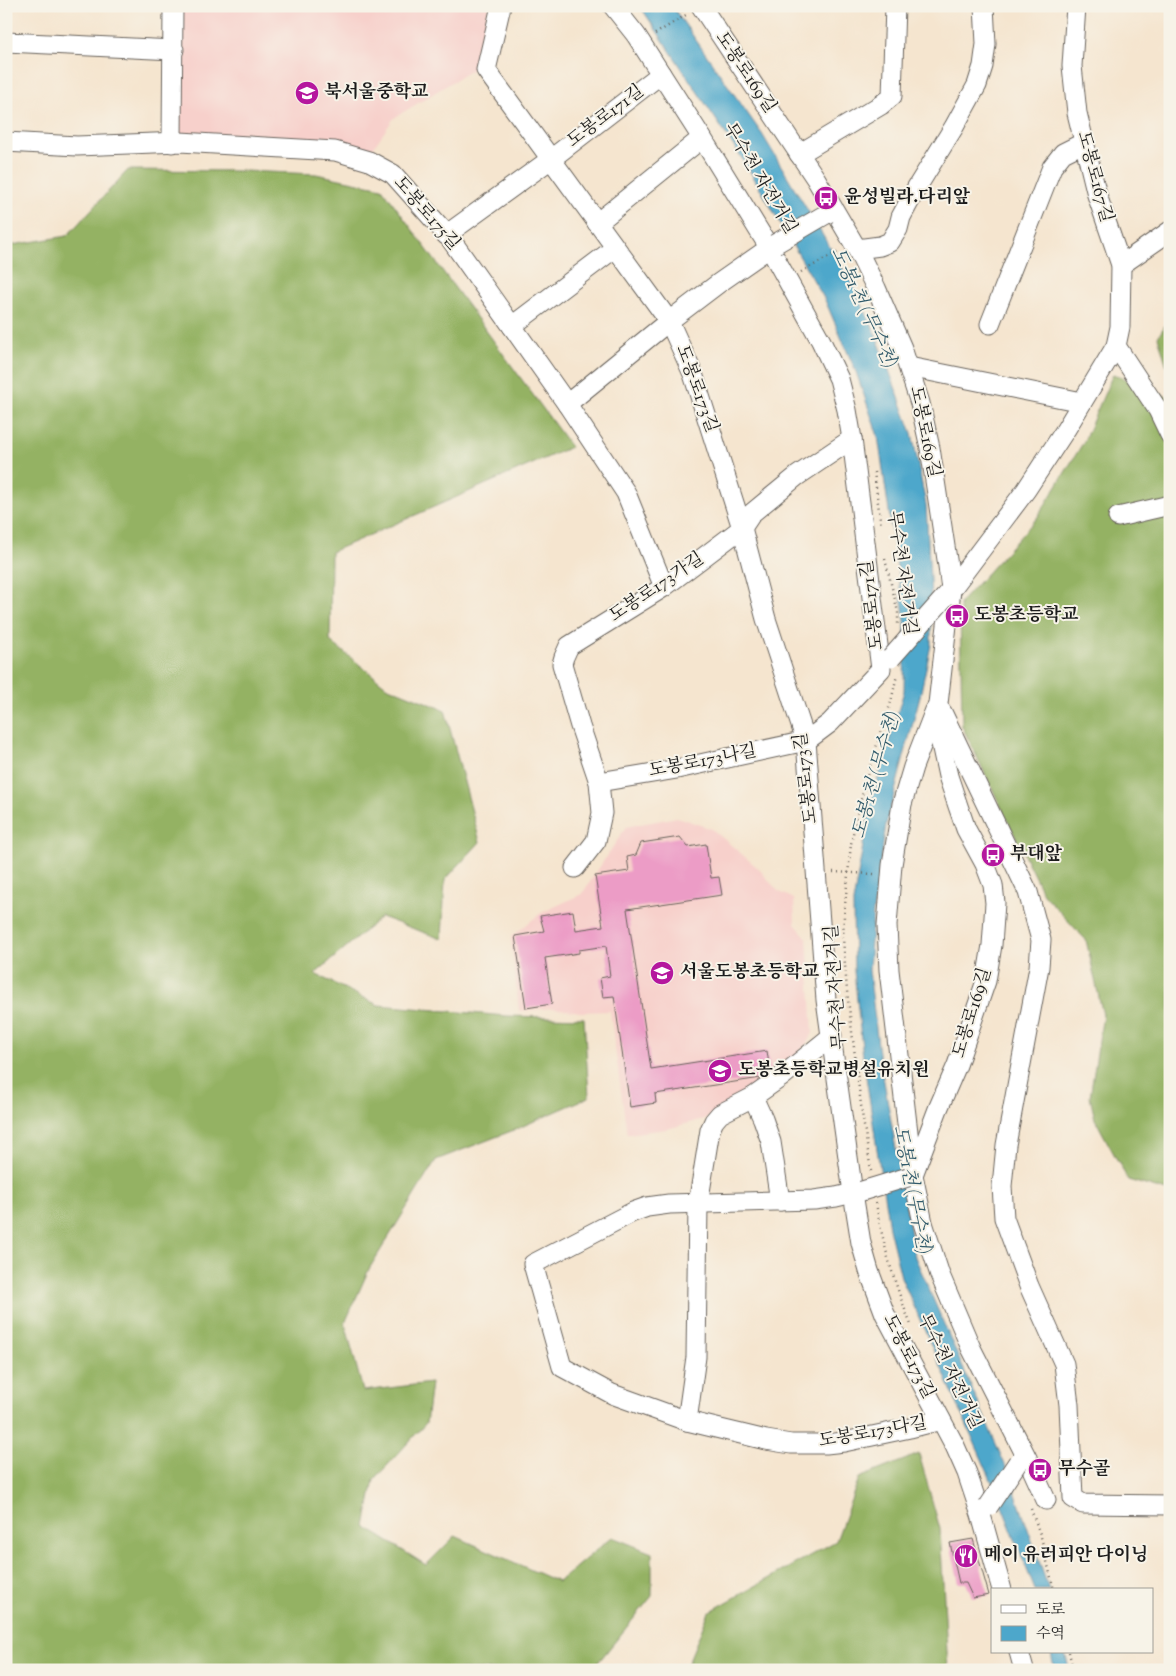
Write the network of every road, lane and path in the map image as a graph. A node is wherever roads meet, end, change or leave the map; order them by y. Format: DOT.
graph roads {
  1 [pos="173,6"];
  2 [pos="501,6"];
  3 [pos="613,6"];
  4 [pos="895,6"];
  5 [pos="984,6"];
  6 [pos="1076,6"];
  7 [pos="693,10"];
  8 [pos="650,27"];
  9 [pos="6,42"];
  10 [pos="174,50"];
  11 [pos="661,74"];
  12 [pos="702,138"];
  13 [pos="6,142"];
  14 [pos="172,143"];
  15 [pos="1083,143"];
  16 [pos="800,154"];
  17 [pos="550,159"];
  18 [pos="831,211"];
  19 [pos="597,223"];
  20 [pos="1170,231"];
  21 [pos="446,234"];
  22 [pos="772,246"];
  23 [pos="615,248"];
  24 [pos="849,249"];
  25 [pos="1122,265"];
  26 [pos="804,279"];
  27 [pos="669,321"];
  28 [pos="990,324"];
  29 [pos="512,326"];
  30 [pos="1116,346"];
  31 [pos="909,367"];
  32 [pos="1082,402"];
  33 [pos="567,404"];
  34 [pos="1170,435"];
  35 [pos="852,438"];
  36 [pos="874,469"];
  37 [pos="1170,505"];
  38 [pos="1118,517"];
  39 [pos="742,528"];
  40 [pos="882,530"];
  41 [pos="885,558"];
  42 [pos="664,587"];
  43 [pos="948,594"];
  44 [pos="899,631"];
  45 [pos="890,666"];
  46 [pos="938,704"];
  47 [pos="806,741"];
  48 [pos="599,782"];
  49 [pos="575,868"];
  50 [pos="849,872"];
  51 [pos="882,874"];
  52 [pos="832,1036"];
  53 [pos="753,1097"];
  54 [pos="911,1176"];
  55 [pos="865,1190"];
  56 [pos="780,1201"];
  57 [pos="698,1204"];
  58 [pos="914,1331"];
  59 [pos="941,1420"];
  60 [pos="687,1421"];
  61 [pos="1022,1460"];
  62 [pos="1046,1500"];
  63 [pos="1170,1505"];
  64 [pos="984,1511"];
  65 [pos="1002,1588"];
  66 [pos="1020,1654"];
  67 [pos="1069,1654"];
  68 [pos="1024,1670"];
  69 [pos="1073,1670"];
  1 -- 10 [label="street"];
  2 -- 17 [label="street, 도봉로173길"];
  3 -- 11 [label="street, 도봉로171길"];
  4 -- 16 [label="street"];
  5 -- 24 [label="street"];
  6 -- 15 [label="street, 도봉로167길"];
  7 -- 8 [label="path"];
  7 -- 16 [label="street, 도봉로169길"];
  9 -- 10 [label="street"];
  10 -- 14 [label="street"];
  11 -- 12 [label="street, 도봉로171길"];
  11 -- 17 [label="street, 도봉로171길"];
  12 -- 19 [label="street"];
  12 -- 22 [label="street, 도봉로171길"];
  13 -- 14 [label="street, 도봉로175길"];
  14 -- 21 [label="street, 도봉로175길"];
  15 -- 25 [label="street, 도봉로167길"];
  15 -- 28 [label="street"];
  16 -- 18 [label="street, 도봉로169길"];
  17 -- 19 [label="street, 도봉로173길"];
  17 -- 21 [label="street"];
  18 -- 22 [label="street, bridge"];
  18 -- 24 [label="street, 도봉로169길"];
  19 -- 23 [label="street, 도봉로173길"];
  20 -- 25 [label="street"];
  21 -- 29 [label="street, 도봉로175길"];
  22 -- 27 [label="street"];
  22 -- 35 [label="street, 도봉로171길"];
  23 -- 27 [label="street, 도봉로173길"];
  23 -- 29 [label="street"];
  24 -- 26 [label="path"];
  24 -- 31 [label="street, 도봉로169길"];
  25 -- 30 [label="street, 도봉로167길"];
  27 -- 33 [label="street, 도봉로173길"];
  27 -- 39 [label="street, 도봉로173길"];
  29 -- 33 [label="street, 도봉로175길"];
  30 -- 32 [label="street, 도봉로167길"];
  30 -- 34 [label="street"];
  31 -- 32 [label="street"];
  31 -- 43 [label="street, 도봉로169길"];
  32 -- 43 [label="street, 도봉로167길"];
  33 -- 42 [label="street, 도봉로175길"];
  35 -- 39 [label="street"];
  35 -- 45 [label="street, 도봉로171길"];
  36 -- 40 [label="path, 무수천 자전거길"];
  37 -- 38 [label="street"];
  39 -- 42 [label="street, 도봉로173가길"];
  39 -- 47 [label="street, 도봉로173길"];
  41 -- 44 [label="path, 무수천 자전거길"];
  42 -- 48 [label="street, 도봉로173가길"];
  43 -- 45 [label="street, 도봉로167길, bridge"];
  43 -- 46 [label="street, 도봉로169길"];
  45 -- 47 [label="street, 도봉로171길"];
  45 -- 50 [label="path, 무수천 자전거길"];
  46 -- 54 [label="street, 도봉로169길"];
  46 -- 54 [label="street, 도봉로169길"];
  46 -- 63 [label="street"];
  47 -- 48 [label="street, 도봉로173나길"];
  47 -- 52 [label="street, 도봉로173길"];
  48 -- 49 [label="street"];
  50 -- 51 [label="path"];
  50 -- 55 [label="path, 무수천 자전거길"];
  52 -- 53 [label="street"];
  52 -- 55 [label="street, 도봉로173길"];
  53 -- 56 [label="street"];
  53 -- 57 [label="street"];
  54 -- 55 [label="street, bridge"];
  54 -- 61 [label="street, 도봉로169길"];
  55 -- 56 [label="street"];
  55 -- 58 [label="path, 무수천 자전거길"];
  55 -- 59 [label="street, 도봉로173길"];
  56 -- 57 [label="street"];
  57 -- 60 [label="street"];
  57 -- 60 [label="street, 도봉로173다길"];
  59 -- 60 [label="street, 도봉로173다길"];
  59 -- 64 [label="street, 도봉로173길"];
  61 -- 62 [label="street, 도봉로169길"];
  61 -- 64 [label="street, bridge"];
  64 -- 65 [label="street"];
  66 -- 68 [label="street"];
  67 -- 69 [label="path"];
}
